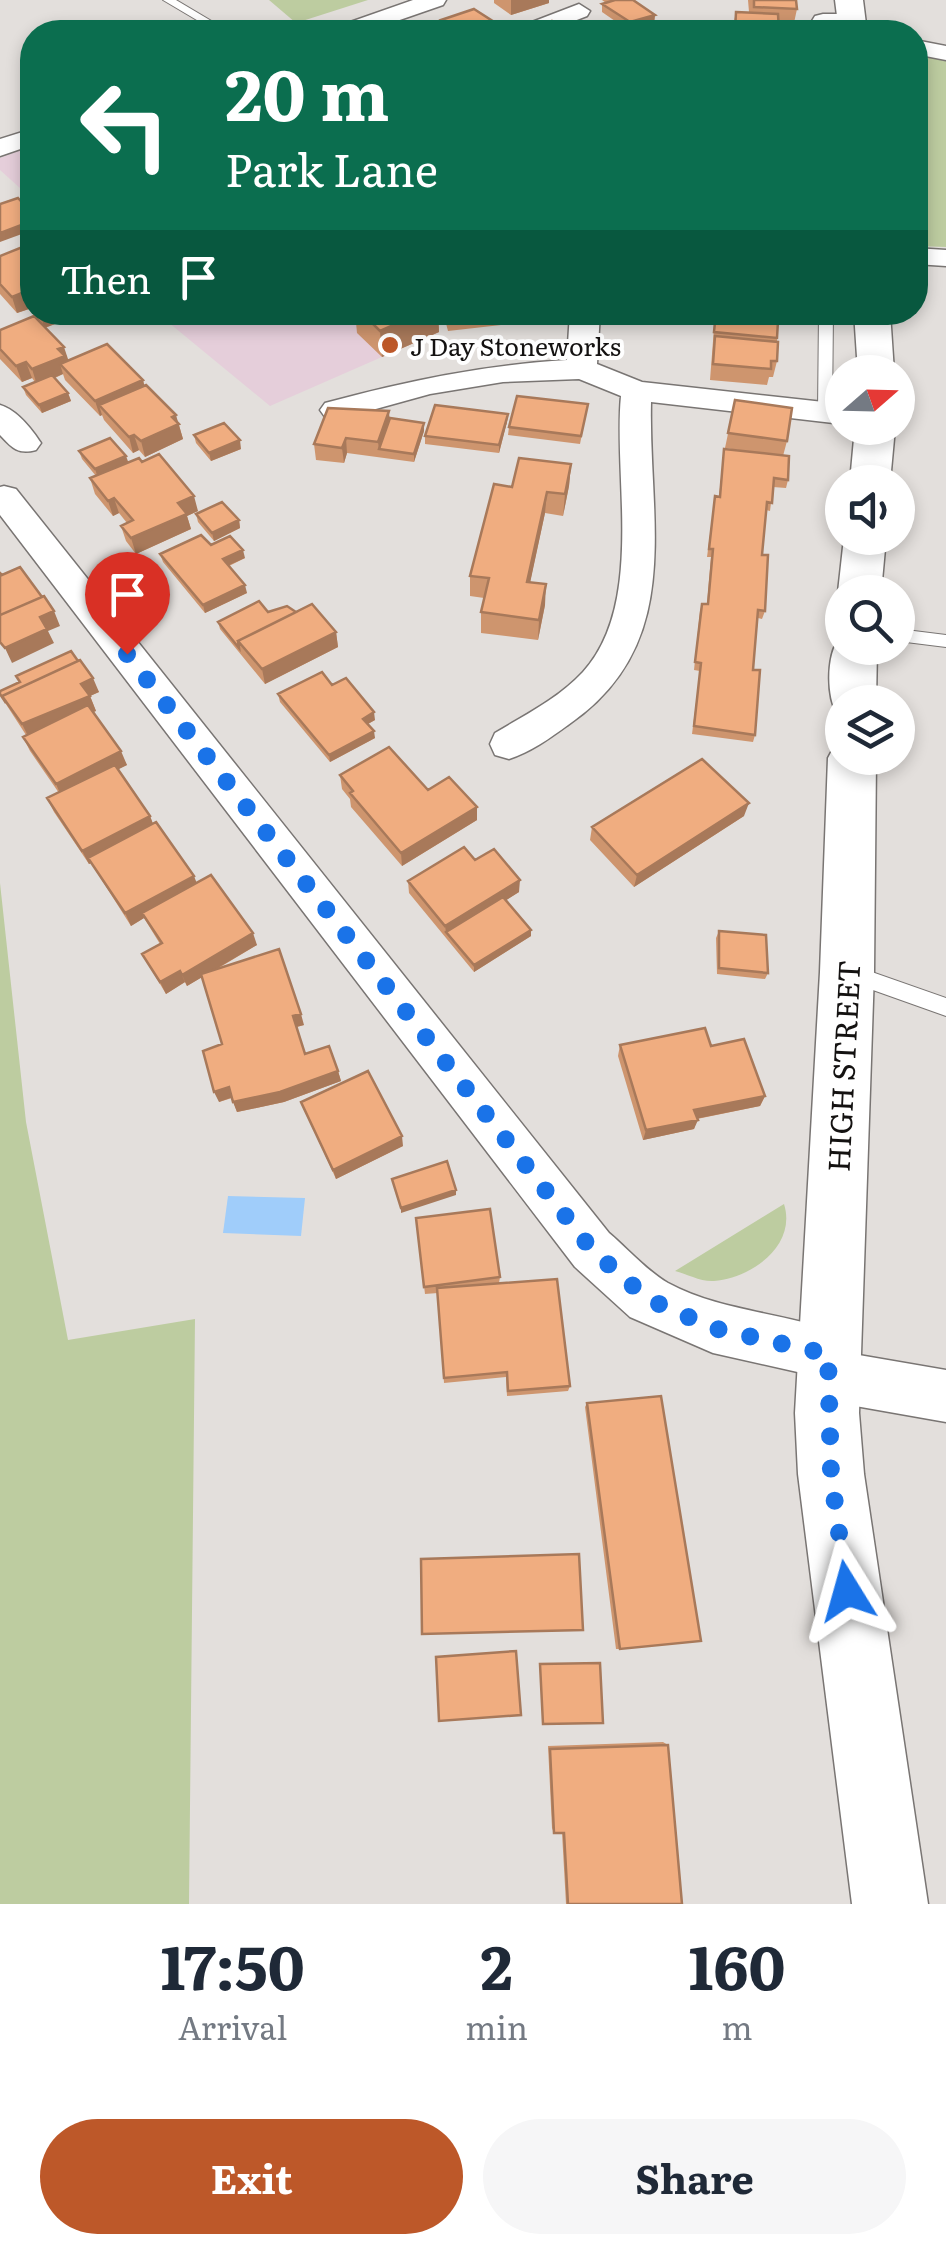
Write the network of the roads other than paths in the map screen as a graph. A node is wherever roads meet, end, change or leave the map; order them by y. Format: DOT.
graph roads {
  1 [pos="168,0"];
  2 [pos="435,0"];
  3 [pos="580,11"];
  4 [pos="203,20"];
  5 [pos="387,20"];
  6 [pos="558,20"];
  7 [pos="584,325"];
  8 [pos="827,325"];
  9 [pos="873,325"];
  10 [pos="829,355"];
  11 [pos="875,355"];
  12 [pos="582,369"];
  13 [pos="637,391"];
  14 [pos="336,410"];
  15 [pos="825,412"];
  16 [pos="0,414"];
  17 [pos="25,443"];
  18 [pos="4,497"];
  19 [pos="915,636"];
  20 [pos="946,641"];
  21 [pos="510,744"];
  22 [pos="852,775"];
  23 [pos="847,972"];
  24 [pos="946,1008"];
  25 [pos="828,1365"];
  26 [pos="946,1396"];
  27 [pos="890,1904"];
  1 -- 4 [label="lane"];
  2 -- 5 [label="street"];
  3 -- 6 [label="street"];
  7 -- 12 [label="street"];
  8 -- 10 [label="lane"];
  9 -- 11 [label="street"];
  12 -- 13 [label="street"];
  12 -- 14 [label="street"];
  13 -- 15 [label="street"];
  13 -- 21 [label="street"];
  16 -- 17 [label="street"];
  18 -- 25 [label="street"];
  19 -- 20 [label="lane"];
  22 -- 23 [label="street, HIGH STREET"];
  23 -- 24 [label="lane"];
  23 -- 25 [label="street, HIGH STREET"];
  25 -- 26 [label="street"];
  25 -- 27 [label="street, HIGH STREET"];
}
